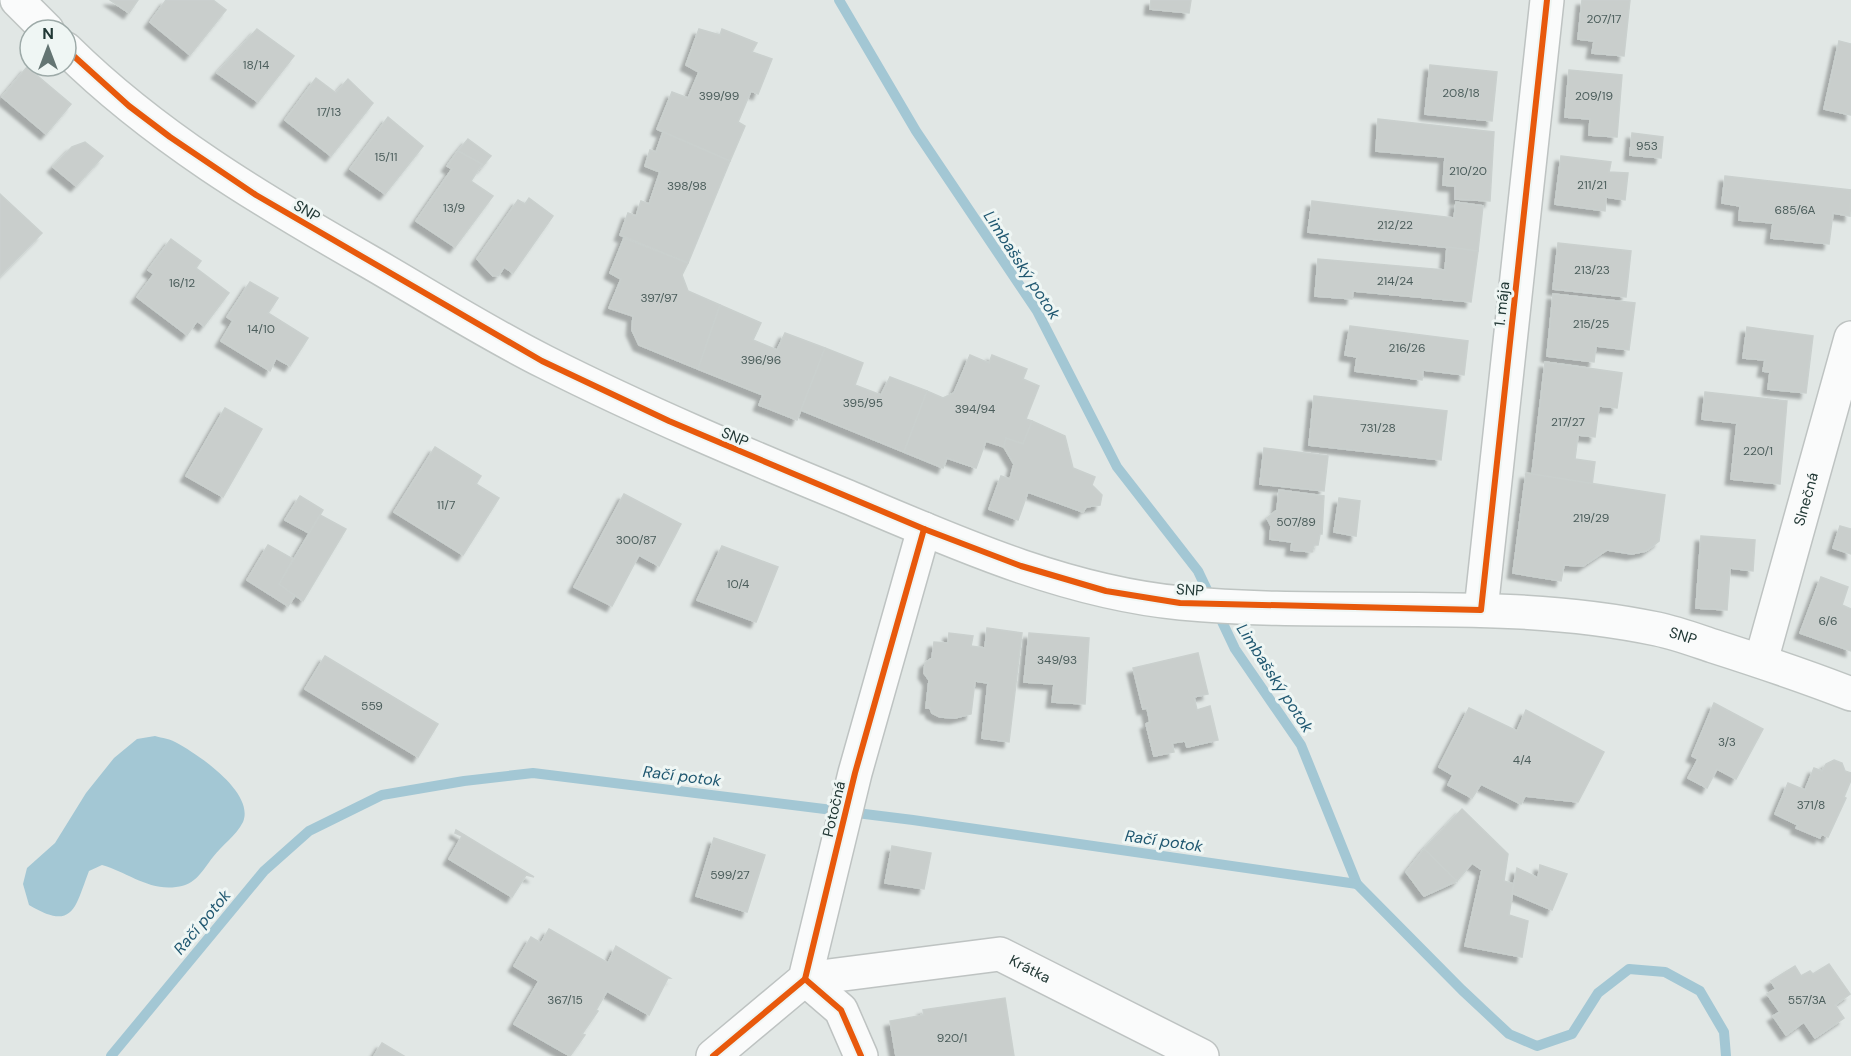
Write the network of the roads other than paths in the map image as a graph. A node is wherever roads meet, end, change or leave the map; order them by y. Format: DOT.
graph roads {
  1 [pos="17,0"];
  2 [pos="1546,0"];
  3 [pos="35,18"];
  4 [pos="78,59"];
  5 [pos="1851,338"];
  6 [pos="924,529"];
  7 [pos="1481,610"];
  8 [pos="1761,661"];
  9 [pos="1851,694"];
  10 [pos="805,980"];
  11 [pos="713,1056"];
  12 [pos="861,1056"];
  13 [pos="1202,1056"];
  1 -- 3 [label="street"];
  2 -- 7 [label="street, 1. mája"];
  4 -- 6 [label="street, SNP"];
  5 -- 8 [label="street, Slnečná"];
  6 -- 7 [label="street, SNP"];
  6 -- 10 [label="street, Potočná"];
  7 -- 8 [label="street, SNP"];
  8 -- 9 [label="street, SNP"];
  10 -- 11 [label="street"];
  10 -- 12 [label="street"];
  10 -- 13 [label="street, Krátka"];
}
